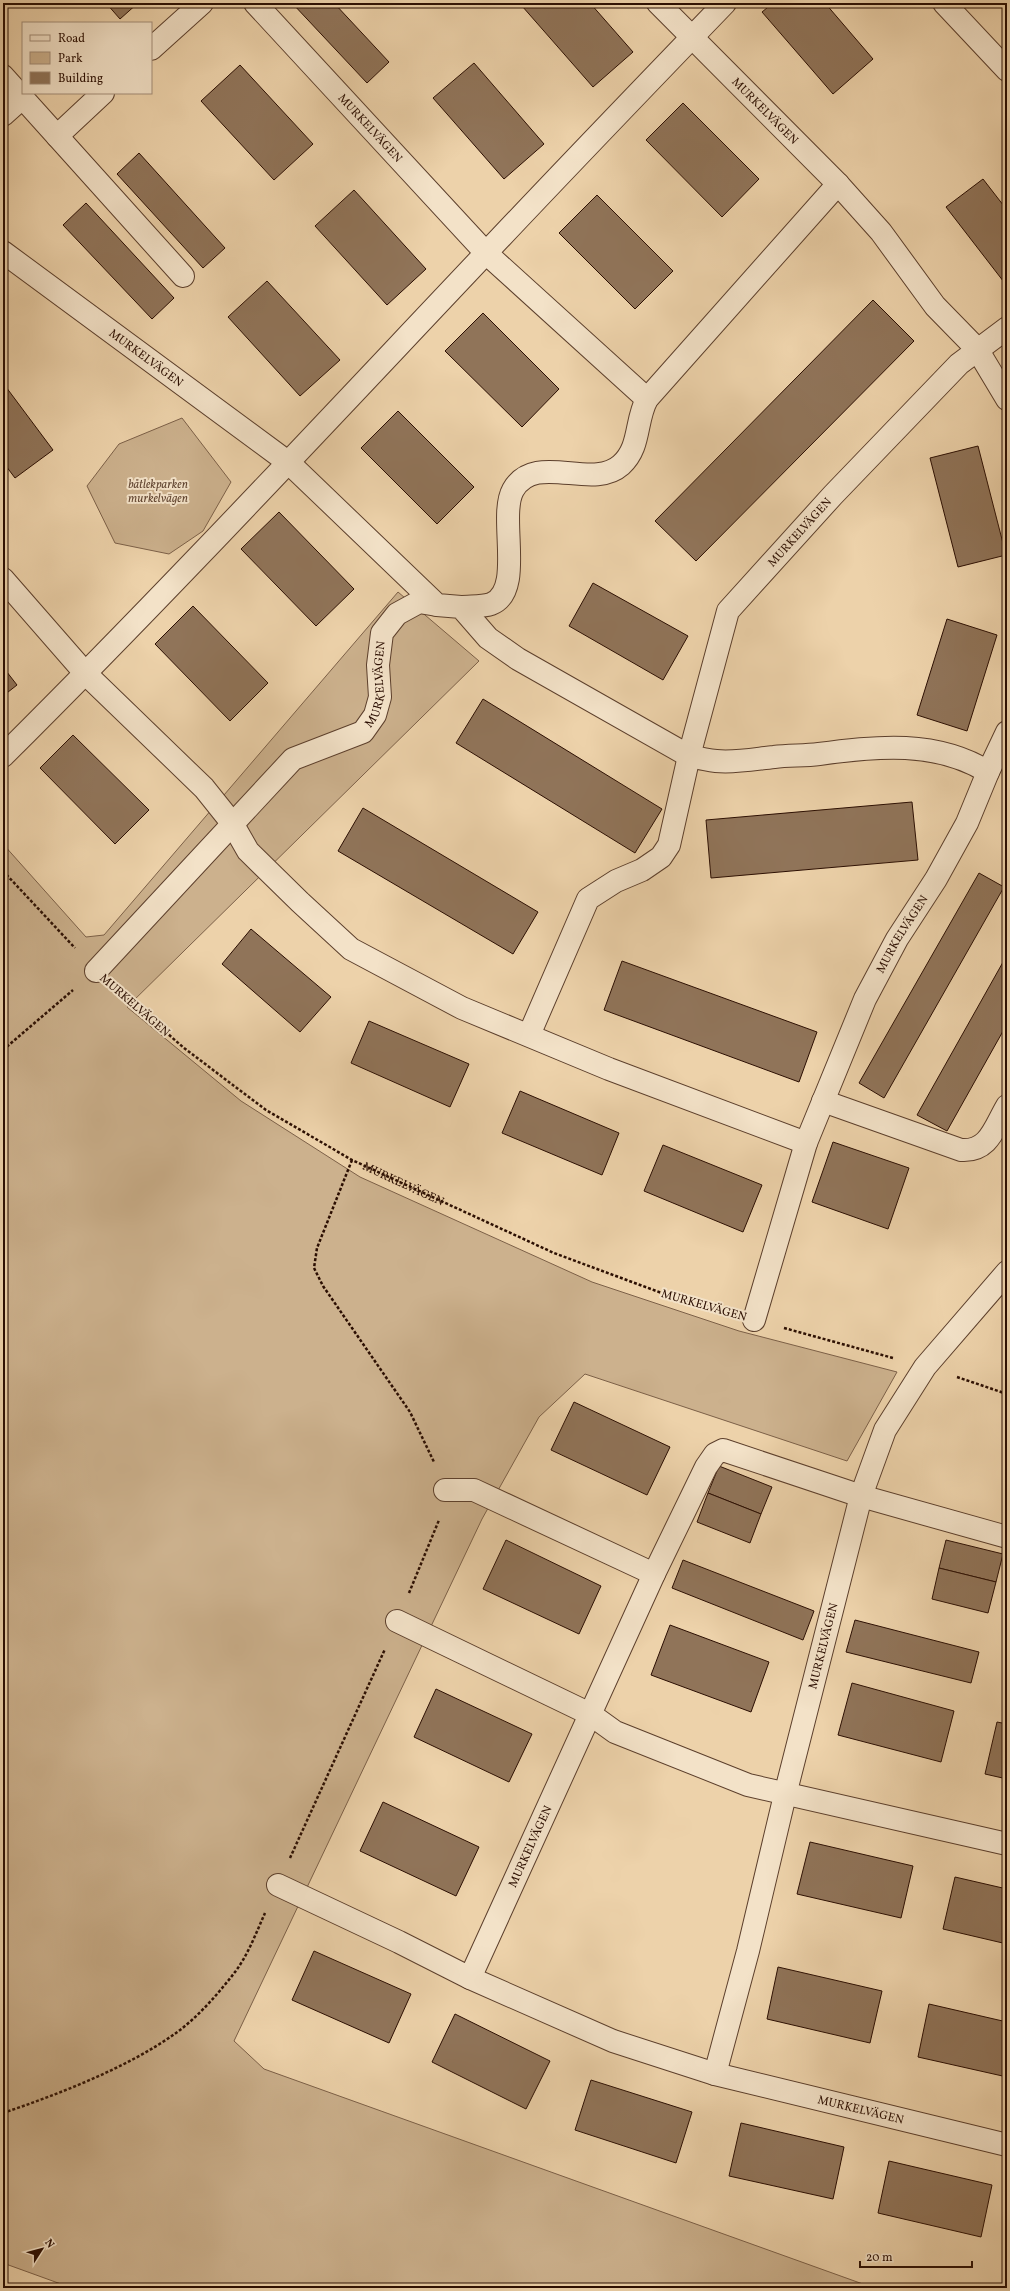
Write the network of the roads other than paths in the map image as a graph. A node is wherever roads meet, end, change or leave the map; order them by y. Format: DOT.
graph roads {
  1 [pos="202,3"];
  2 [pos="255,3"];
  3 [pos="658,3"];
  4 [pos="725,3"];
  5 [pos="944,3"];
  6 [pos="692,37"];
  7 [pos="152,48"];
  8 [pos="1007,70"];
  9 [pos="3,76"];
  10 [pos="103,94"];
  11 [pos="22,98"];
  12 [pos="3,115"];
  13 [pos="57,136"];
  14 [pos="838,184"];
  15 [pos="3,252"];
  16 [pos="486,253"];
  17 [pos="183,276"];
  18 [pos="1007,328"];
  19 [pos="977,349"];
  20 [pos="647,399"];
  21 [pos="1007,399"];
  22 [pos="289,463"];
  23 [pos="3,579"];
  24 [pos="437,605"];
  25 [pos="461,607"];
  26 [pos="86,674"];
  27 [pos="1007,732"];
  28 [pos="3,756"];
  29 [pos="689,756"];
  30 [pos="988,772"];
  31 [pos="232,823"];
  32 [pos="96,971"];
  33 [pos="529,1035"];
  34 [pos="823,1101"];
  35 [pos="1007,1106"];
  36 [pos="806,1143"];
  37 [pos="1007,1272"];
  38 [pos="754,1320"];
  39 [pos="445,1490"];
  40 [pos="861,1496"];
  41 [pos="1007,1537"];
  42 [pos="654,1574"];
  43 [pos="397,1621"];
  44 [pos="590,1714"];
  45 [pos="785,1795"];
  46 [pos="1007,1844"];
  47 [pos="278,1885"];
  48 [pos="470,1978"];
  49 [pos="714,2074"];
  50 [pos="1007,2145"];
  1 -- 7 [label="street"];
  2 -- 16 [label="street, MURKELVÄGEN"];
  3 -- 6 [label="street, MURKELVÄGEN"];
  4 -- 6 [label="street"];
  5 -- 8 [label="street"];
  6 -- 14 [label="street, MURKELVÄGEN"];
  6 -- 16 [label="street"];
  9 -- 11 [label="street"];
  10 -- 13 [label="street"];
  11 -- 12 [label="street"];
  11 -- 13 [label="street"];
  13 -- 17 [label="street"];
  14 -- 19 [label="street, MURKELVÄGEN"];
  14 -- 20 [label="street, MURKELVÄGEN"];
  15 -- 22 [label="street, MURKELVÄGEN"];
  16 -- 20 [label="street, MURKELVÄGEN"];
  16 -- 22 [label="street"];
  18 -- 19 [label="street, MURKELVÄGEN"];
  19 -- 21 [label="street, MURKELVÄGEN"];
  19 -- 29 [label="street, MURKELVÄGEN"];
  20 -- 25 [label="street, MURKELVÄGEN"];
  22 -- 24 [label="street, MURKELVÄGEN"];
  22 -- 26 [label="street"];
  23 -- 26 [label="street"];
  24 -- 25 [label="street, MURKELVÄGEN"];
  24 -- 31 [label="street, MURKELVÄGEN"];
  25 -- 29 [label="street"];
  26 -- 28 [label="street"];
  26 -- 31 [label="street"];
  27 -- 30 [label="street, MURKELVÄGEN"];
  29 -- 30 [label="street"];
  29 -- 33 [label="street, MURKELVÄGEN"];
  30 -- 34 [label="street, MURKELVÄGEN"];
  31 -- 32 [label="street, MURKELVÄGEN"];
  31 -- 33 [label="street"];
  33 -- 36 [label="street"];
  34 -- 35 [label="street"];
  34 -- 36 [label="street, MURKELVÄGEN"];
  36 -- 38 [label="street, MURKELVÄGEN"];
  37 -- 40 [label="street, MURKELVÄGEN"];
  39 -- 42 [label="street"];
  40 -- 41 [label="street, MURKELVÄGEN"];
  40 -- 42 [label="street, MURKELVÄGEN"];
  40 -- 45 [label="street, MURKELVÄGEN"];
  42 -- 44 [label="street, MURKELVÄGEN"];
  43 -- 44 [label="street"];
  44 -- 45 [label="street"];
  44 -- 48 [label="street, MURKELVÄGEN"];
  45 -- 46 [label="street"];
  45 -- 49 [label="street, MURKELVÄGEN"];
  47 -- 48 [label="street, MURKELVÄGEN"];
  48 -- 49 [label="street, MURKELVÄGEN"];
  49 -- 50 [label="street, MURKELVÄGEN"];
}
